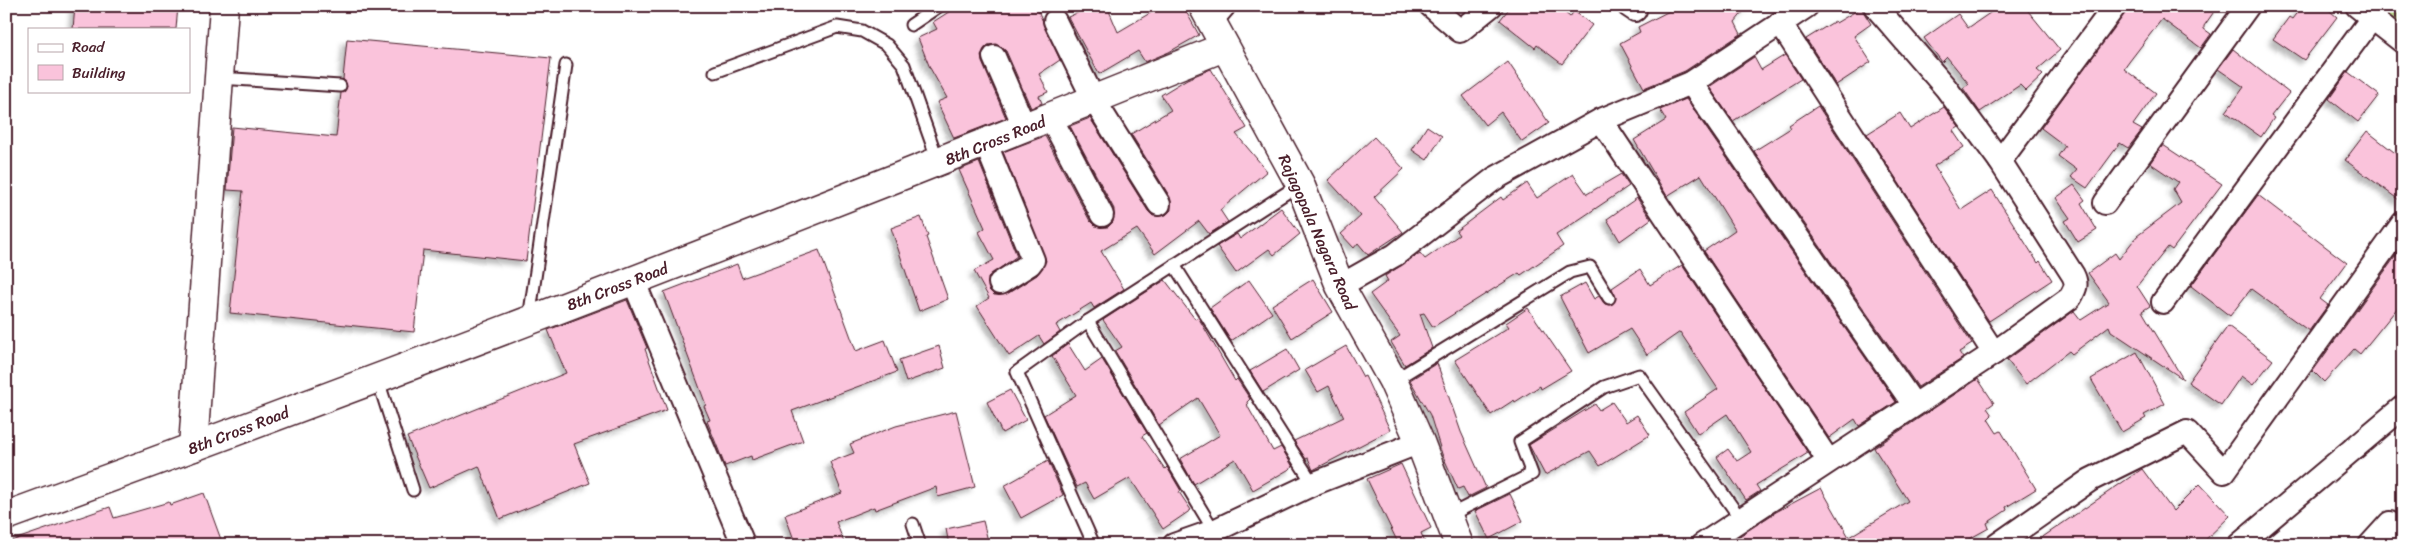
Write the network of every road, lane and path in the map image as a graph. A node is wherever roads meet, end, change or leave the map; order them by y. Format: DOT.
graph roads {
  1 [pos="224,6"];
  2 [pos="940,6"];
  3 [pos="1431,6"];
  4 [pos="1491,6"];
  5 [pos="1875,6"];
  6 [pos="2115,6"];
  7 [pos="2248,6"];
  8 [pos="1213,11"];
  9 [pos="1795,12"];
  10 [pos="2364,12"];
  11 [pos="1054,20"];
  12 [pos="911,25"];
  13 [pos="2403,42"];
  14 [pos="1224,48"];
  15 [pos="994,57"];
  16 [pos="566,66"];
  17 [pos="715,72"];
  18 [pos="219,78"];
  19 [pos="1691,83"];
  20 [pos="340,86"];
  21 [pos="1094,100"];
  22 [pos="1051,118"];
  23 [pos="1601,120"];
  24 [pos="1025,128"];
  25 [pos="986,144"];
  26 [pos="2000,161"];
  27 [pos="939,163"];
  28 [pos="1300,184"];
  29 [pos="2106,203"];
  30 [pos="1159,204"];
  31 [pos="1102,215"];
  32 [pos="2403,223"];
  33 [pos="1174,265"];
  34 [pos="633,280"];
  35 [pos="1000,283"];
  36 [pos="1340,286"];
  37 [pos="1609,298"];
  38 [pos="2163,302"];
  39 [pos="530,319"];
  40 [pos="1088,320"];
  41 [pos="1994,353"];
  42 [pos="377,377"];
  43 [pos="1393,381"];
  44 [pos="1914,405"];
  45 [pos="2403,407"];
  46 [pos="1420,442"];
  47 [pos="194,448"];
  48 [pos="1828,460"];
  49 [pos="1313,484"];
  50 [pos="413,490"];
  51 [pos="6,516"];
  52 [pos="1448,516"];
  53 [pos="1740,518"];
  54 [pos="912,524"];
  55 [pos="1214,530"];
  56 [pos="2403,536"];
  57 [pos="742,541"];
  58 [pos="1177,544"];
  59 [pos="920,545"];
  60 [pos="1094,545"];
  61 [pos="1459,545"];
  62 [pos="1702,545"];
  63 [pos="1997,545"];
  64 [pos="2239,545"];
  65 [pos="2370,545"];
  1 -- 18 [label="street"];
  2 -- 12 [label="lane"];
  3 -- 4 [label="street"];
  5 -- 26 [label="street"];
  6 -- 26 [label="street"];
  7 -- 29 [label="street"];
  8 -- 14 [label="street, Rajagopala Nagara Road"];
  9 -- 19 [label="street"];
  9 -- 41 [label="street"];
  10 -- 13 [label="street"];
  10 -- 38 [label="street"];
  11 -- 21 [label="street"];
  14 -- 21 [label="street, 8th Cross Road"];
  14 -- 28 [label="street, Rajagopala Nagara Road"];
  15 -- 24 [label="street"];
  16 -- 39 [label="lane"];
  17 -- 27 [label="lane"];
  18 -- 20 [label="lane"];
  18 -- 47 [label="street"];
  19 -- 23 [label="street"];
  19 -- 44 [label="street"];
  21 -- 22 [label="street, 8th Cross Road"];
  21 -- 30 [label="street"];
  22 -- 24 [label="street, 8th Cross Road"];
  22 -- 31 [label="street"];
  23 -- 36 [label="street"];
  23 -- 48 [label="street"];
  24 -- 25 [label="street, 8th Cross Road"];
  25 -- 27 [label="street, 8th Cross Road"];
  25 -- 35 [label="street"];
  26 -- 41 [label="street"];
  27 -- 34 [label="street, 8th Cross Road"];
  28 -- 33 [label="lane"];
  28 -- 36 [label="street, Rajagopala Nagara Road"];
  32 -- 63 [label="street"];
  33 -- 40 [label="lane"];
  33 -- 49 [label="lane"];
  34 -- 39 [label="street, 8th Cross Road"];
  34 -- 57 [label="street"];
  36 -- 43 [label="street, Rajagopala Nagara Road"];
  37 -- 43 [label="lane"];
  39 -- 42 [label="street, 8th Cross Road"];
  40 -- 55 [label="lane"];
  40 -- 60 [label="lane"];
  41 -- 44 [label="street"];
  42 -- 47 [label="street, 8th Cross Road"];
  42 -- 50 [label="lane"];
  43 -- 46 [label="street, Rajagopala Nagara Road"];
  44 -- 48 [label="street"];
  45 -- 64 [label="street"];
  46 -- 49 [label="street"];
  46 -- 52 [label="street, Rajagopala Nagara Road"];
  47 -- 51 [label="street, 8th Cross Road"];
  48 -- 53 [label="street"];
  49 -- 55 [label="street"];
  52 -- 53 [label="lane"];
  52 -- 61 [label="street, Rajagopala Nagara Road"];
  53 -- 62 [label="street"];
  54 -- 59 [label="lane"];
  55 -- 58 [label="street"];
  56 -- 65 [label="street"];
}
